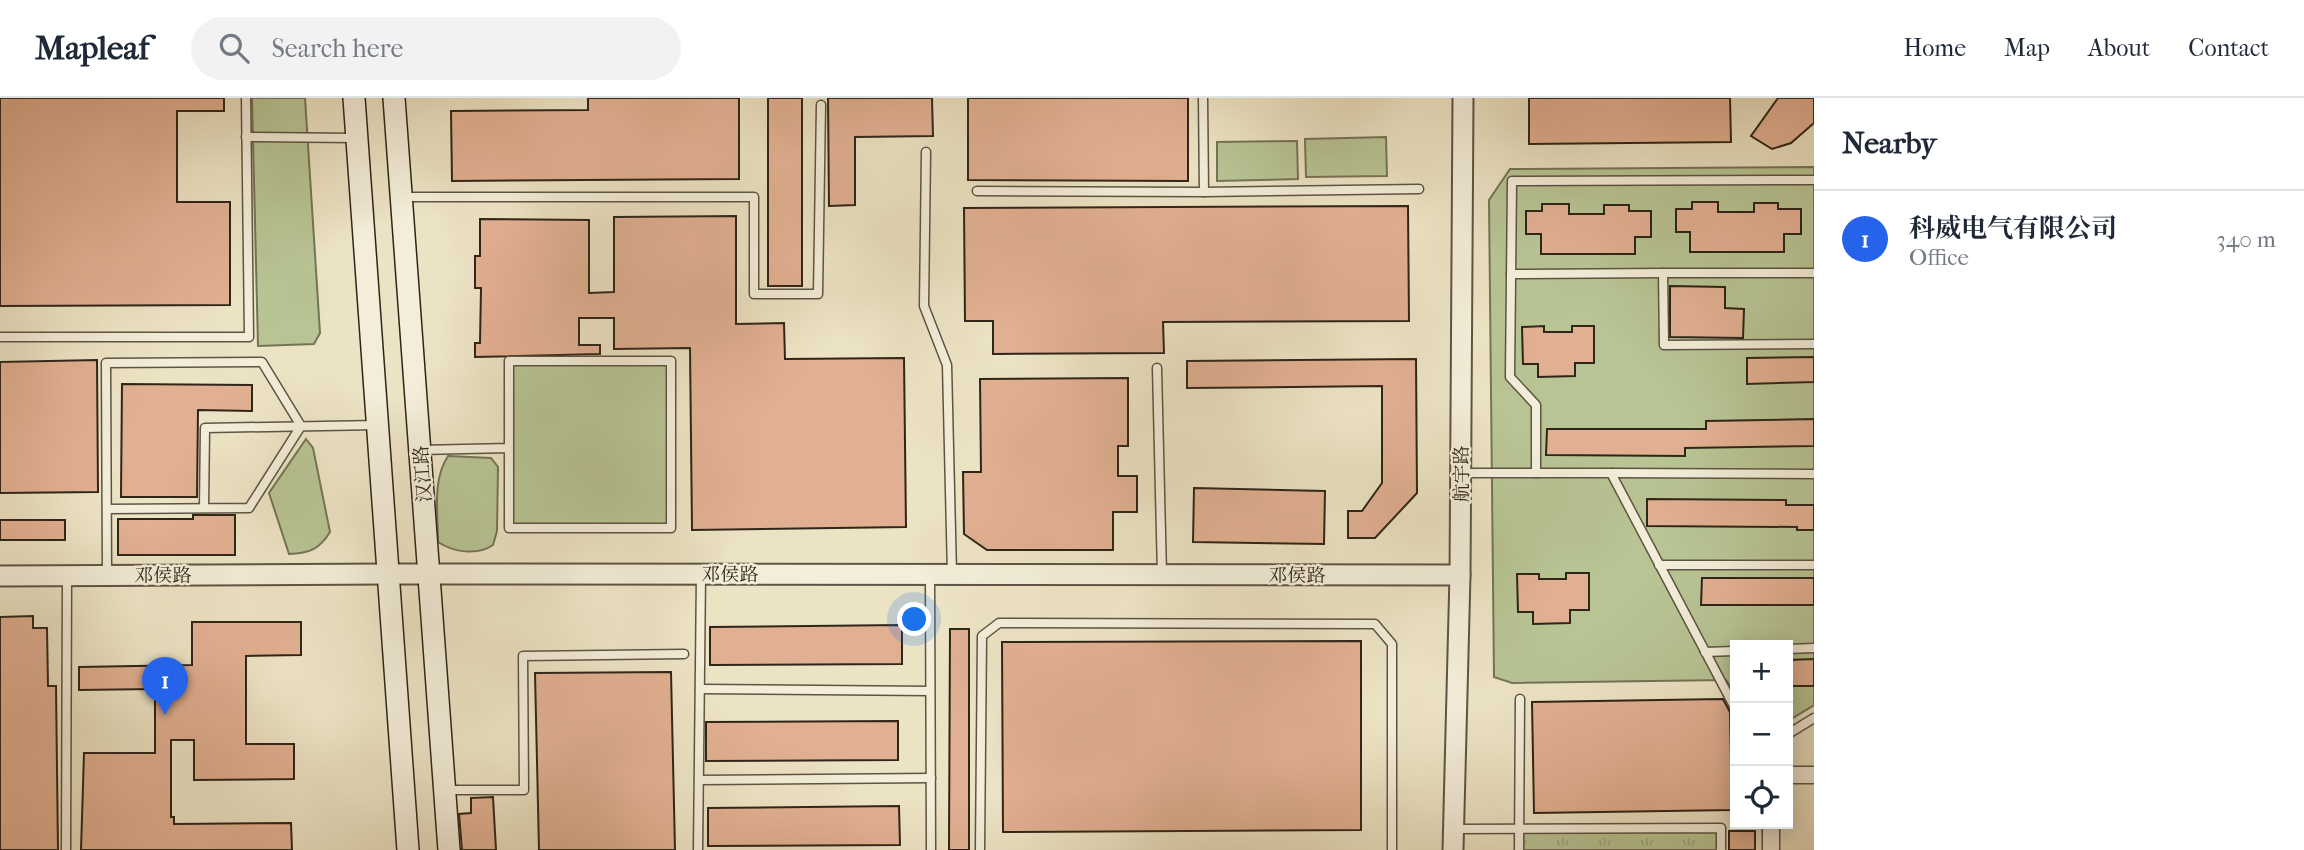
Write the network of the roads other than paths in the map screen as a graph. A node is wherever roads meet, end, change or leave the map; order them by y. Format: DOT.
graph roads {
  1 [pos="246,98"];
  2 [pos="354,98"];
  3 [pos="394,98"];
  4 [pos="1203,98"];
  5 [pos="1463,98"];
  6 [pos="821,104"];
  7 [pos="246,137"];
  8 [pos="357,138"];
  9 [pos="926,152"];
  10 [pos="1814,180"];
  11 [pos="1419,189"];
  12 [pos="977,191"];
  13 [pos="1204,192"];
  14 [pos="401,197"];
  15 [pos="1663,273"];
  16 [pos="1814,273"];
  17 [pos="1511,274"];
  18 [pos="0,337"];
  19 [pos="1814,344"];
  20 [pos="1157,368"];
  21 [pos="378,425"];
  22 [pos="302,426"];
  23 [pos="509,448"];
  24 [pos="420,450"];
  25 [pos="1461,473"];
  26 [pos="1536,473"];
  27 [pos="1611,473"];
  28 [pos="1814,474"];
  29 [pos="204,508"];
  30 [pos="107,509"];
  31 [pos="1659,565"];
  32 [pos="1814,565"];
  33 [pos="388,573"];
  34 [pos="430,573"];
  35 [pos="701,574"];
  36 [pos="930,574"];
  37 [pos="952,574"];
  38 [pos="107,575"];
  39 [pos="1162,575"];
  40 [pos="1460,575"];
  41 [pos="0,576"];
  42 [pos="67,576"];
  43 [pos="1814,648"];
  44 [pos="1793,649"];
  45 [pos="1730,651"];
  46 [pos="1705,652"];
  47 [pos="684,654"];
  48 [pos="700,689"];
  49 [pos="930,691"];
  50 [pos="1520,699"];
  51 [pos="1732,703"];
  52 [pos="1814,718"];
  53 [pos="1793,731"];
  54 [pos="1793,775"];
  55 [pos="1814,775"];
  56 [pos="931,778"];
  57 [pos="699,780"];
  58 [pos="445,790"];
  59 [pos="1771,829"];
  60 [pos="1453,830"];
  61 [pos="1519,830"];
  62 [pos="66,850"];
  63 [pos="408,850"];
  64 [pos="449,850"];
  65 [pos="698,850"];
  66 [pos="931,850"];
  67 [pos="980,850"];
  68 [pos="1392,850"];
  69 [pos="1453,850"];
  70 [pos="1518,850"];
  71 [pos="1721,850"];
  72 [pos="1771,850"];
  1 -- 7 [label="lane"];
  2 -- 8 [label="main road"];
  3 -- 14 [label="main road, 汉江路"];
  4 -- 13 [label="lane"];
  5 -- 25 [label="street, 航宇路"];
  6 -- 14 [label="lane"];
  7 -- 8 [label="lane"];
  7 -- 18 [label="lane"];
  8 -- 21 [label="main road"];
  9 -- 37 [label="lane"];
  10 -- 17 [label="lane"];
  11 -- 13 [label="lane"];
  12 -- 13 [label="lane"];
  14 -- 24 [label="main road, 汉江路"];
  15 -- 16 [label="lane"];
  15 -- 17 [label="lane"];
  15 -- 19 [label="lane"];
  17 -- 26 [label="lane"];
  20 -- 39 [label="lane"];
  21 -- 22 [label="lane"];
  21 -- 33 [label="main road"];
  22 -- 29 [label="lane"];
  22 -- 29 [label="lane"];
  22 -- 30 [label="lane"];
  23 -- 23 [label="lane"];
  23 -- 24 [label="lane"];
  24 -- 34 [label="main road, 汉江路"];
  25 -- 26 [label="lane"];
  25 -- 40 [label="street, 航宇路"];
  26 -- 27 [label="lane"];
  27 -- 28 [label="lane"];
  27 -- 31 [label="lane"];
  29 -- 30 [label="lane"];
  30 -- 38 [label="lane"];
  31 -- 32 [label="lane"];
  31 -- 46 [label="lane"];
  33 -- 34 [label="street, 邓侯路"];
  33 -- 38 [label="street, 邓侯路"];
  33 -- 63 [label="main road"];
  34 -- 35 [label="street, 邓侯路"];
  34 -- 58 [label="main road, 汉江路"];
  35 -- 36 [label="street, 邓侯路"];
  35 -- 48 [label="lane"];
  36 -- 37 [label="street, 邓侯路"];
  36 -- 49 [label="lane"];
  37 -- 39 [label="street, 邓侯路"];
  38 -- 42 [label="street, 邓侯路"];
  39 -- 40 [label="street, 邓侯路"];
  40 -- 60 [label="street, 航宇路"];
  41 -- 42 [label="street, 邓侯路"];
  42 -- 62 [label="lane"];
  43 -- 44 [label="lane"];
  45 -- 46 [label="lane"];
  46 -- 51 [label="lane"];
  47 -- 58 [label="lane"];
  48 -- 49 [label="lane"];
  48 -- 57 [label="lane"];
  49 -- 56 [label="lane"];
  50 -- 61 [label="lane"];
  52 -- 53 [label="lane"];
  54 -- 55 [label="street"];
  56 -- 57 [label="lane"];
  56 -- 66 [label="lane"];
  57 -- 65 [label="lane"];
  58 -- 64 [label="main road, 汉江路"];
  59 -- 72 [label="street"];
  60 -- 61 [label="lane"];
  60 -- 69 [label="street, 航宇路"];
  61 -- 70 [label="lane"];
  61 -- 71 [label="lane"];
  67 -- 68 [label="lane"];
}
